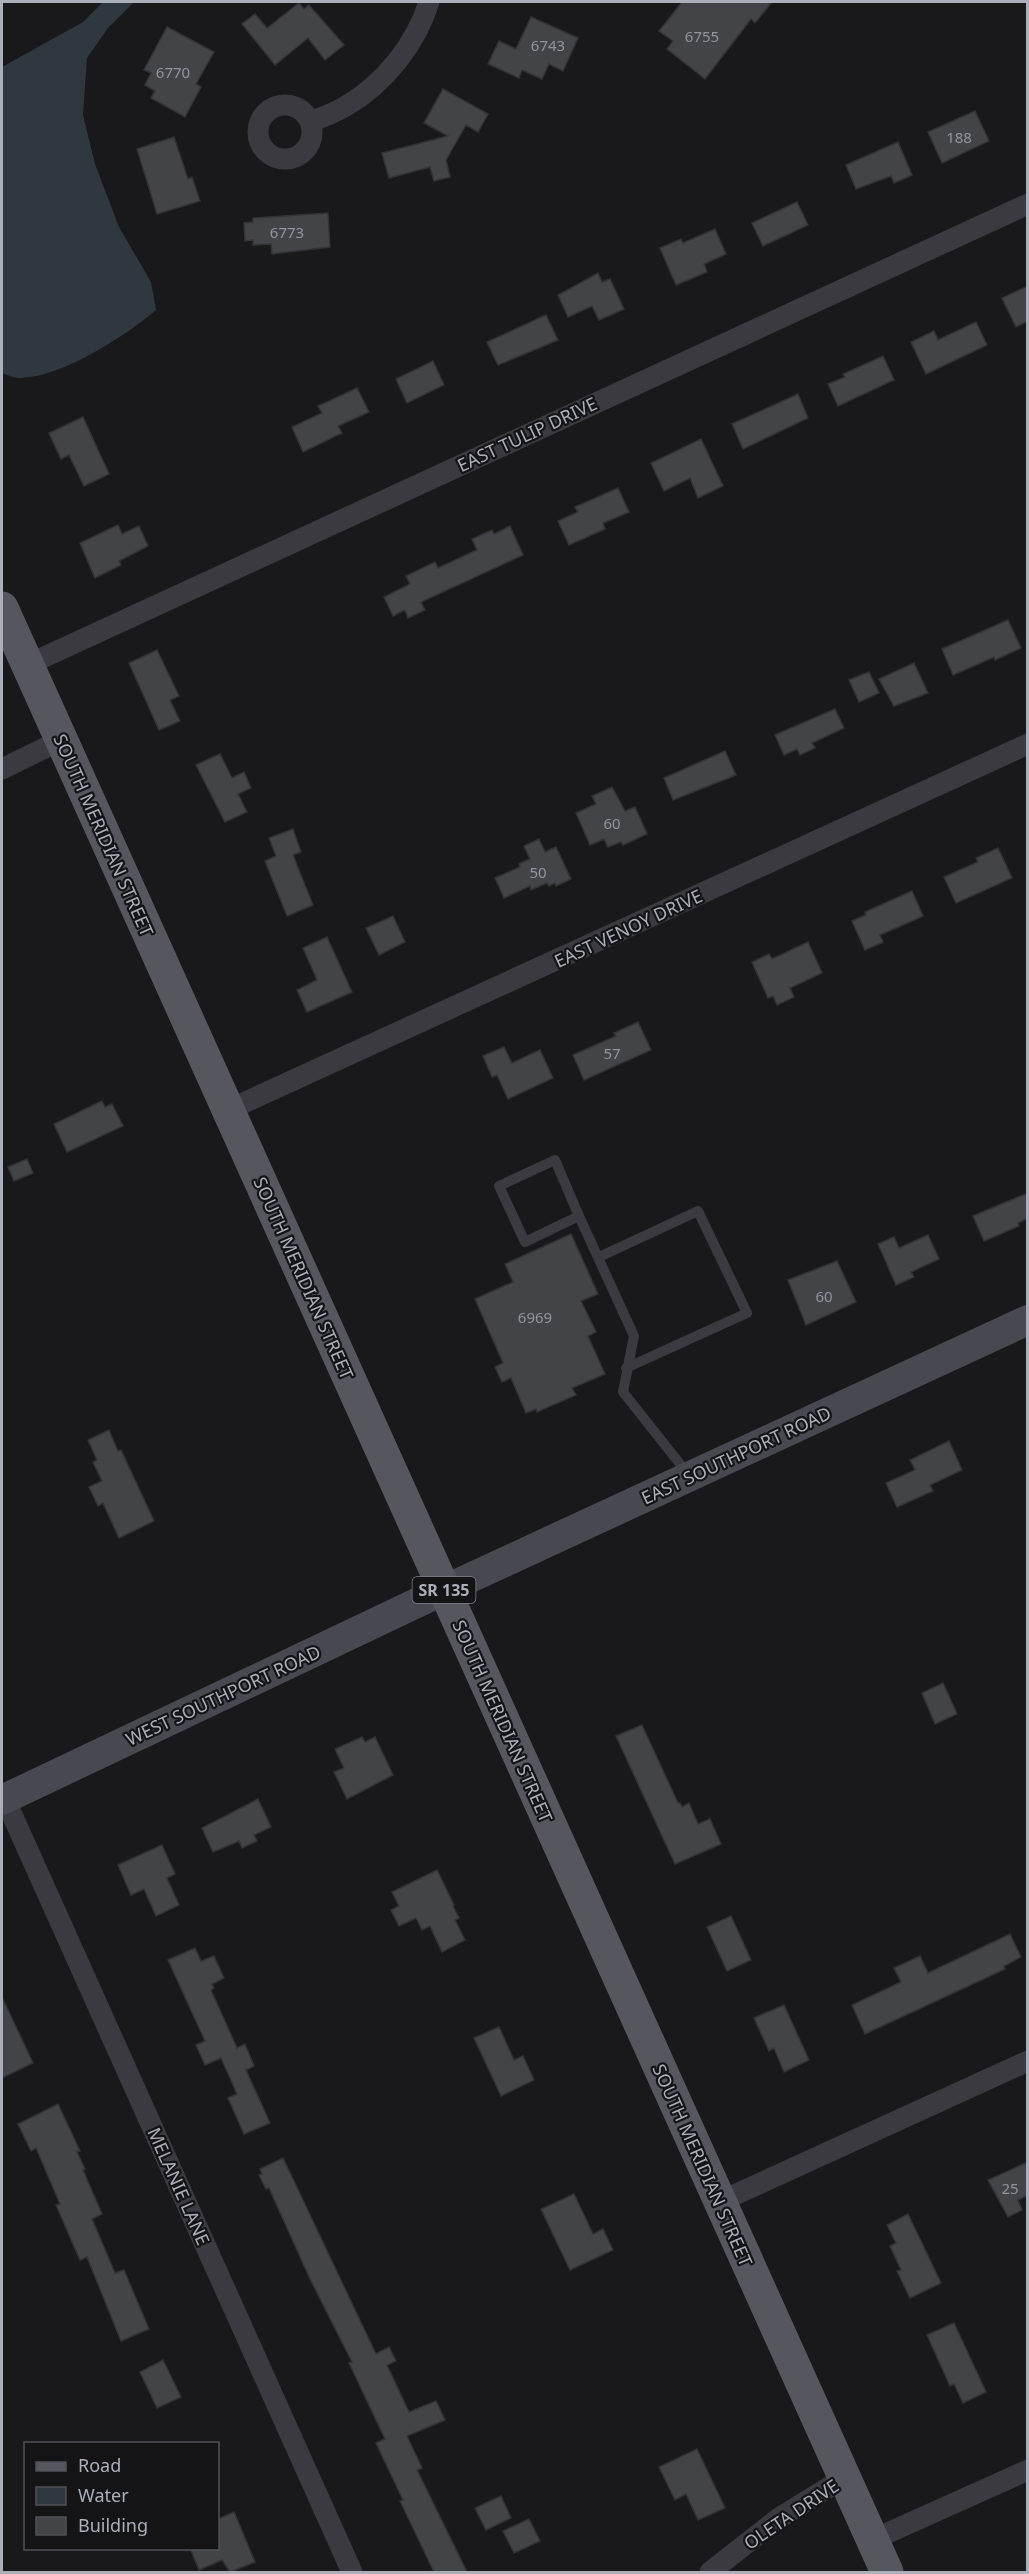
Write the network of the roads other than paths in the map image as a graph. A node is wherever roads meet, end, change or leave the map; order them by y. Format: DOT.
graph roads {
  1 [pos="429,2"];
  2 [pos="311,122"];
  3 [pos="1028,204"];
  4 [pos="2,608"];
  5 [pos="27,664"];
  6 [pos="61,740"];
  7 [pos="1028,744"];
  8 [pos="2,769"];
  9 [pos="228,1110"];
  10 [pos="579,1216"];
  11 [pos="599,1257"];
  12 [pos="1028,1320"];
  13 [pos="626,1368"];
  14 [pos="690,1476"];
  15 [pos="444,1590"];
  16 [pos="3,1800"];
  17 [pos="1028,2061"];
  18 [pos="720,2202"];
  19 [pos="1028,2470"];
  20 [pos="844,2478"];
  21 [pos="872,2541"];
  22 [pos="352,2572"];
  23 [pos="710,2572"];
  24 [pos="886,2572"];
  1 -- 2 [label="street"];
  3 -- 5 [label="street, EAST TULIP DRIVE"];
  4 -- 5 [label="main road, SOUTH MERIDIAN STREET / SR 135"];
  5 -- 6 [label="main road, SOUTH MERIDIAN STREET / SR 135"];
  6 -- 8 [label="street"];
  6 -- 9 [label="main road, SOUTH MERIDIAN STREET / SR 135"];
  7 -- 9 [label="street, EAST VENOY DRIVE"];
  9 -- 15 [label="main road, SOUTH MERIDIAN STREET / SR 135"];
  10 -- 10 [label="lane"];
  10 -- 11 [label="lane"];
  11 -- 13 [label="lane"];
  11 -- 13 [label="lane"];
  12 -- 14 [label="main road, EAST SOUTHPORT ROAD"];
  13 -- 14 [label="lane"];
  14 -- 15 [label="main road, EAST SOUTHPORT ROAD"];
  15 -- 16 [label="main road, WEST SOUTHPORT ROAD"];
  15 -- 18 [label="main road, SOUTH MERIDIAN STREET / SR 135"];
  16 -- 22 [label="street, MELANIE LANE"];
  17 -- 18 [label="street"];
  18 -- 20 [label="main road, SOUTH MERIDIAN STREET / SR 135"];
  19 -- 21 [label="street"];
  20 -- 21 [label="main road, SOUTH MERIDIAN STREET / SR 135"];
  20 -- 23 [label="street, OLETA DRIVE"];
  21 -- 24 [label="main road, SOUTH MERIDIAN STREET / SR 135"];
}
